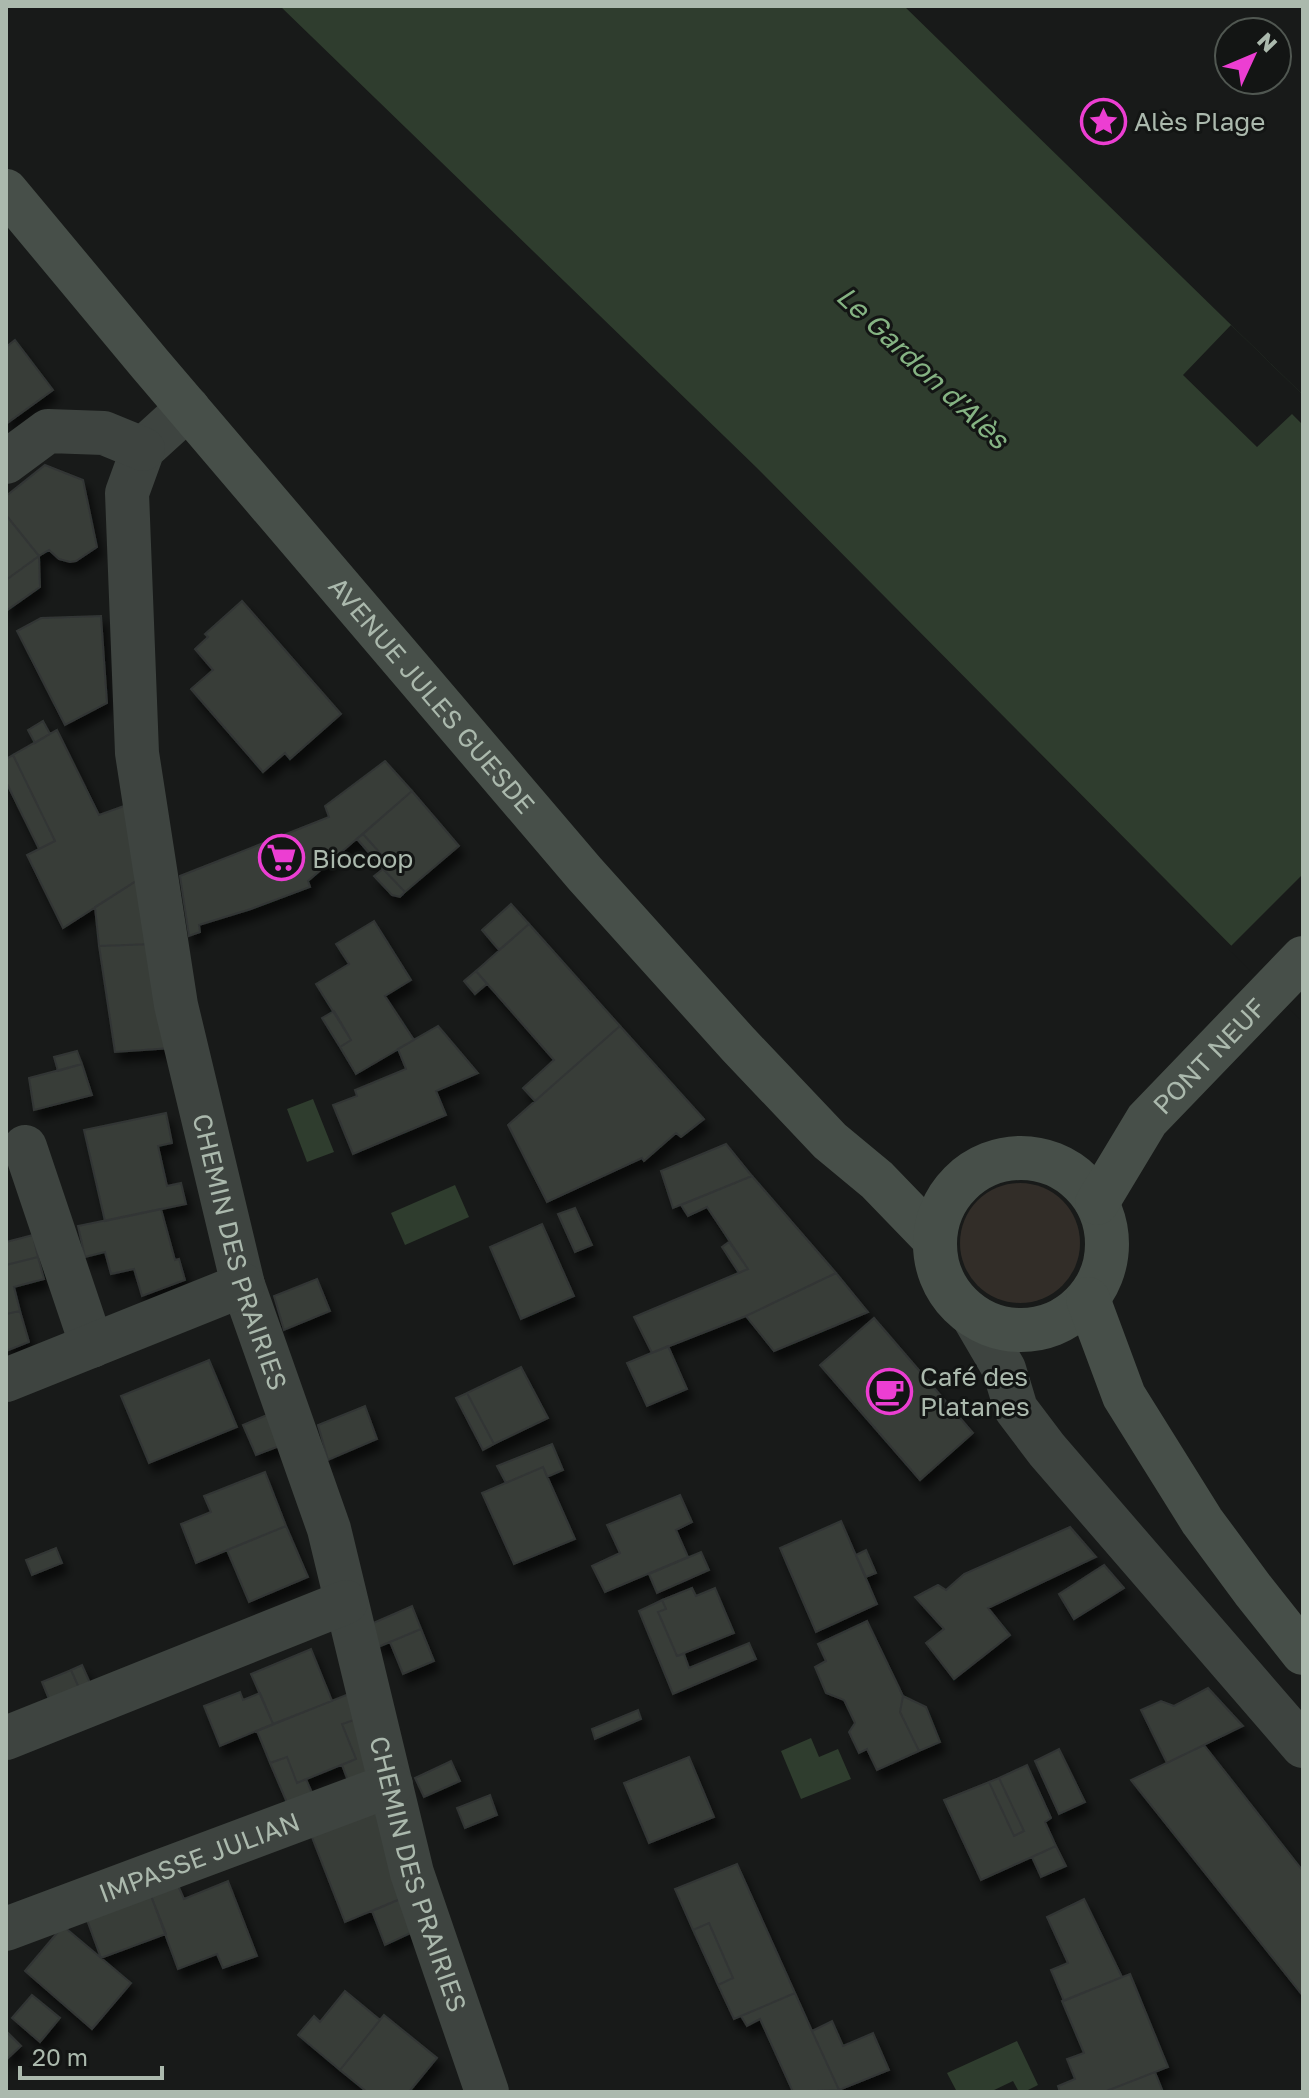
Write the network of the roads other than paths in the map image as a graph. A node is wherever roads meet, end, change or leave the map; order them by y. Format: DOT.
graph roads {
  1 [pos="6,191"];
  2 [pos="188,408"];
  3 [pos="143,449"];
  4 [pos="6,462"];
  5 [pos="1303,958"];
  6 [pos="1147,1120"];
  7 [pos="25,1147"];
  8 [pos="1059,1166"];
  9 [pos="877,1180"];
  10 [pos="955,1186"];
  11 [pos="1097,1203"];
  12 [pos="934,1239"];
  13 [pos="243,1285"];
  14 [pos="1088,1299"];
  15 [pos="973,1316"];
  16 [pos="1036,1328"];
  17 [pos="92,1346"];
  18 [pos="1004,1369"];
  19 [pos="6,1380"];
  20 [pos="1124,1396"];
  21 [pos="346,1602"];
  22 [pos="1303,1653"];
  23 [pos="6,1738"];
  24 [pos="1303,1746"];
  25 [pos="391,1785"];
  26 [pos="6,1929"];
  27 [pos="487,2092"];
  1 -- 2 [label="main road, AVENUE JULES GUESDE"];
  2 -- 3 [label="street, CHEMIN DES PRAIRIES"];
  2 -- 9 [label="main road, AVENUE JULES GUESDE"];
  3 -- 4 [label="street"];
  3 -- 13 [label="street, CHEMIN DES PRAIRIES"];
  5 -- 6 [label="main road, PONT NEUF"];
  6 -- 8 [label="main road, PONT NEUF"];
  6 -- 11 [label="main road, PONT NEUF"];
  7 -- 17 [label="street"];
  8 -- 10 [label="main road"];
  8 -- 11 [label="main road"];
  9 -- 10 [label="main road"];
  9 -- 12 [label="main road, AVENUE JULES GUESDE"];
  10 -- 12 [label="main road"];
  11 -- 14 [label="main road"];
  12 -- 15 [label="main road"];
  13 -- 17 [label="street"];
  13 -- 21 [label="street, CHEMIN DES PRAIRIES"];
  14 -- 16 [label="main road"];
  14 -- 20 [label="main road"];
  15 -- 16 [label="main road"];
  15 -- 18 [label="street"];
  16 -- 18 [label="street"];
  16 -- 20 [label="main road"];
  17 -- 19 [label="street"];
  18 -- 24 [label="street"];
  20 -- 22 [label="main road"];
  21 -- 23 [label="street"];
  21 -- 25 [label="street, CHEMIN DES PRAIRIES"];
  25 -- 26 [label="street, IMPASSE JULIAN"];
  25 -- 27 [label="street, CHEMIN DES PRAIRIES"];
}
